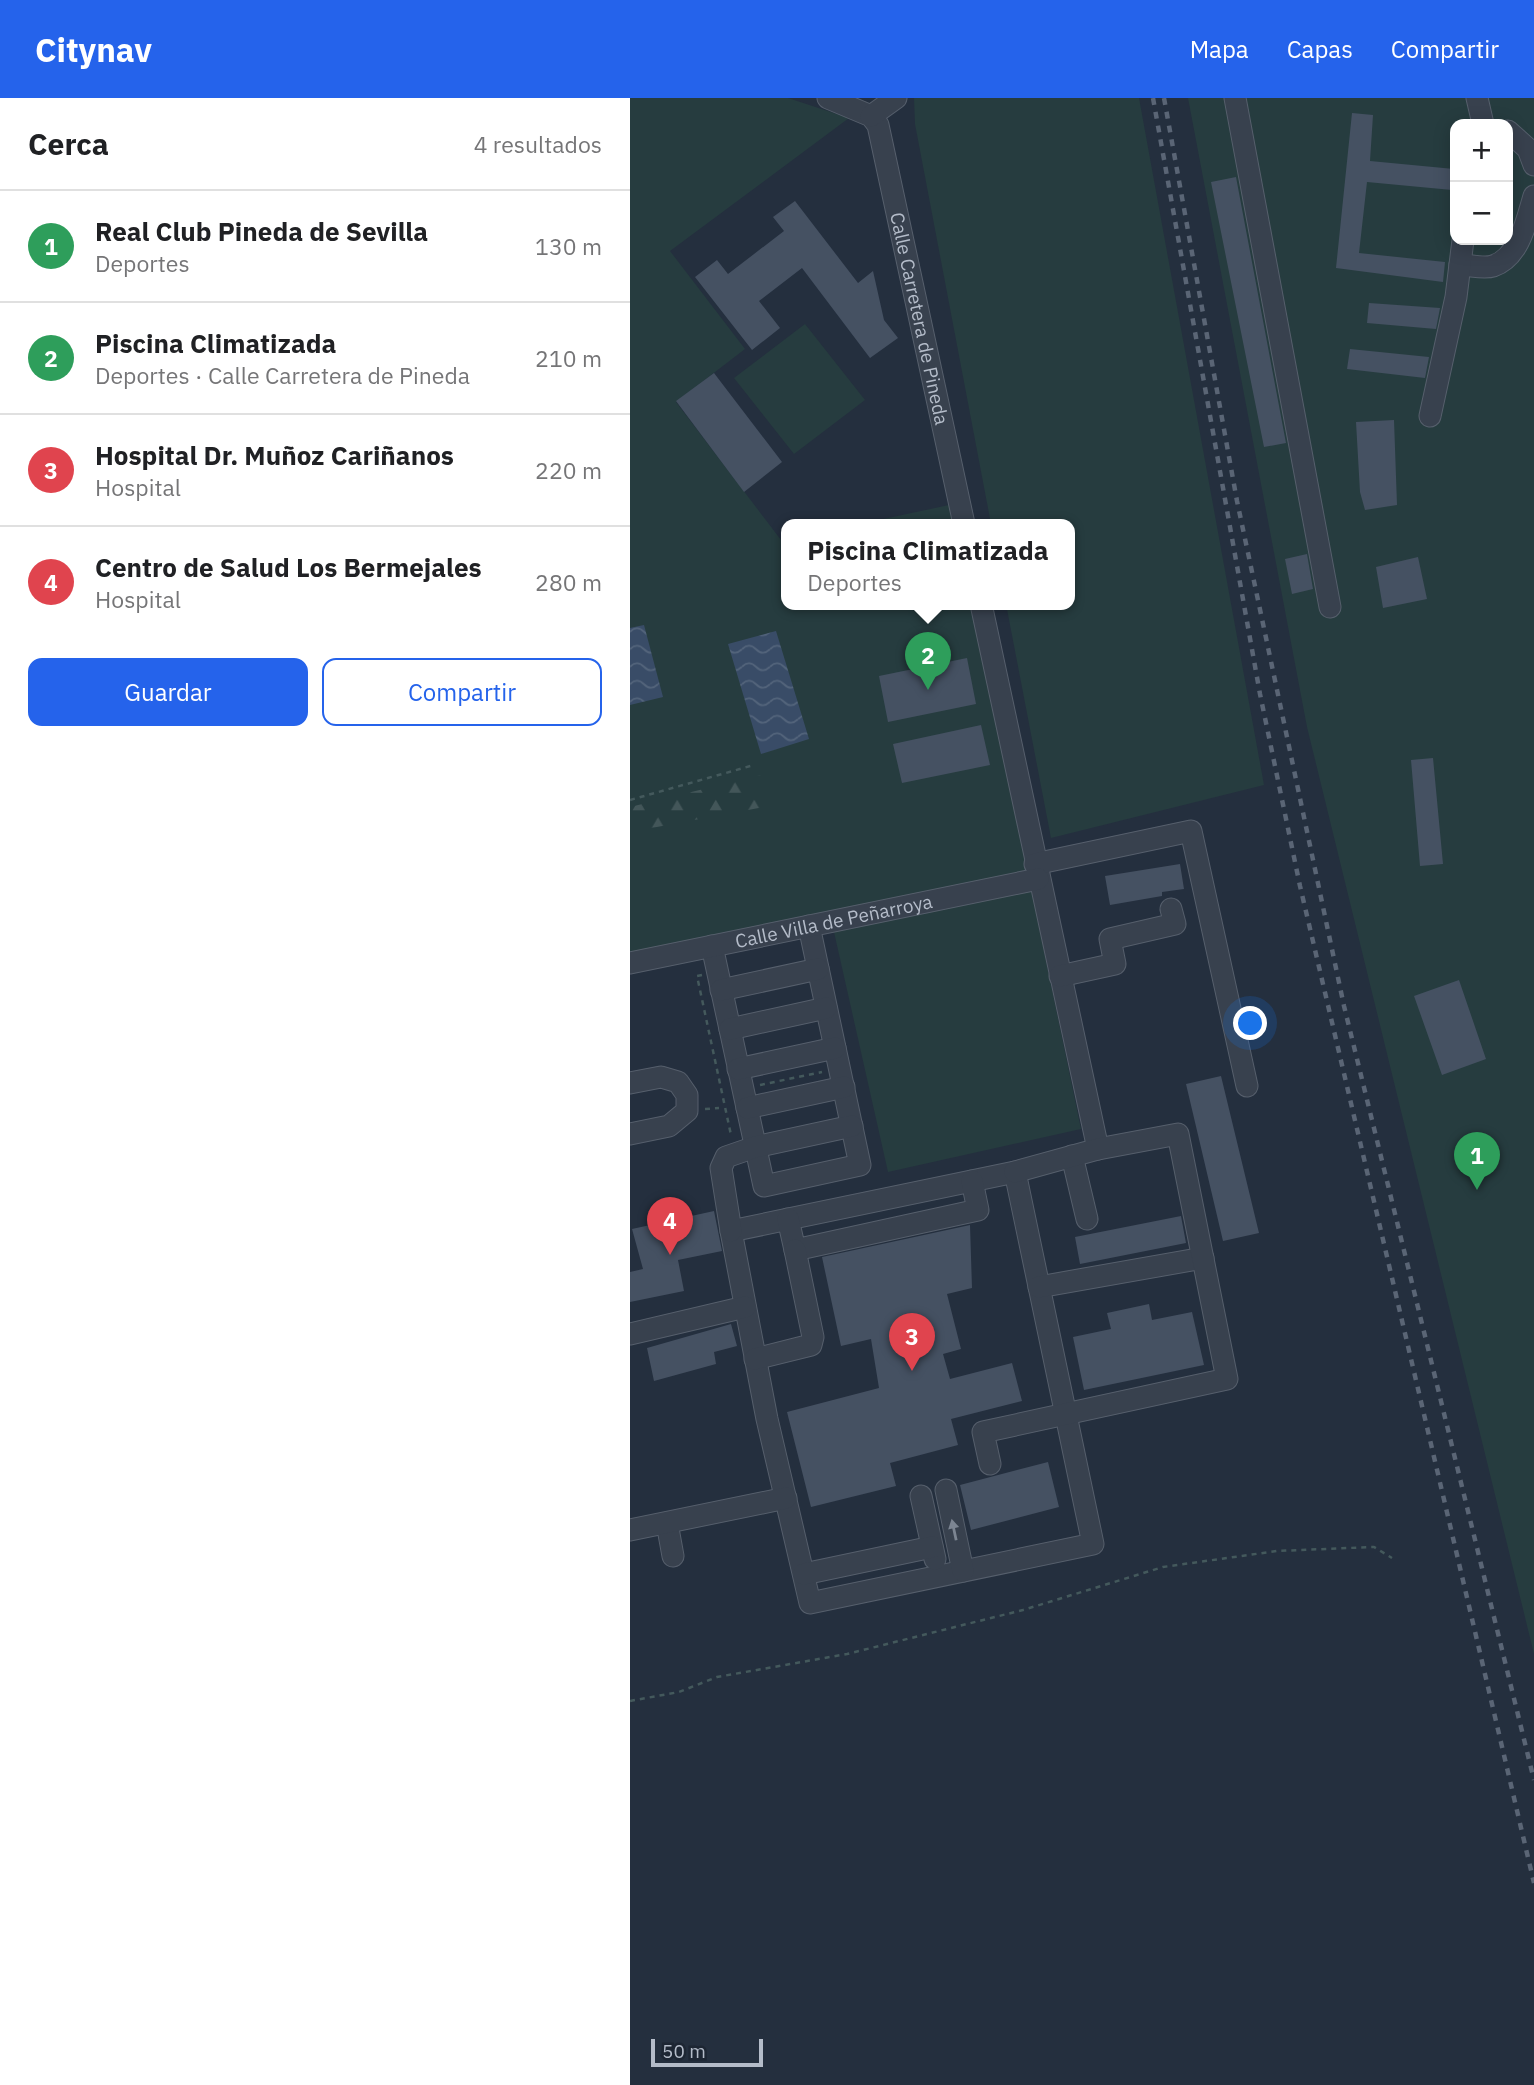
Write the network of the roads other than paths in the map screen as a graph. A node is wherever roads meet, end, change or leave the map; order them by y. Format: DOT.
graph roads {
  1 [pos="828,98"];
  2 [pos="896,98"];
  3 [pos="1234,98"];
  4 [pos="1477,98"];
  5 [pos="871,116"];
  6 [pos="1483,119"];
  7 [pos="1513,136"];
  8 [pos="1534,165"];
  9 [pos="1534,196"];
  10 [pos="1462,245"];
  11 [pos="1460,265"];
  12 [pos="1430,416"];
  13 [pos="963,519"];
  14 [pos="1330,607"];
  15 [pos="982,610"];
  16 [pos="1036,868"];
  17 [pos="1171,909"];
  18 [pos="809,926"];
  19 [pos="712,946"];
  20 [pos="630,963"];
  21 [pos="818,969"];
  22 [pos="1060,976"];
  23 [pos="721,990"];
  24 [pos="826,1008"];
  25 [pos="730,1029"];
  26 [pos="839,1068"];
  27 [pos="630,1083"];
  28 [pos="1247,1086"];
  29 [pos="738,1089"];
  30 [pos="852,1126"];
  31 [pos="630,1134"];
  32 [pos="755,1147"];
  33 [pos="1098,1149"];
  34 [pos="1072,1156"];
  35 [pos="860,1165"];
  36 [pos="1015,1172"];
  37 [pos="972,1181"];
  38 [pos="868,1202"];
  39 [pos="788,1219"];
  40 [pos="1087,1219"];
  41 [pos="731,1231"];
  42 [pos="795,1250"];
  43 [pos="1203,1258"];
  44 [pos="1039,1287"];
  45 [pos="746,1307"];
  46 [pos="630,1335"];
  47 [pos="755,1359"];
  48 [pos="1065,1412"];
  49 [pos="990,1464"];
  50 [pos="946,1490"];
  51 [pos="921,1496"];
  52 [pos="786,1498"];
  53 [pos="667,1522"];
  54 [pos="630,1530"];
  55 [pos="932,1547"];
  56 [pos="673,1556"];
  57 [pos="963,1571"];
  58 [pos="804,1574"];
  59 [pos="939,1576"];
  1 -- 5 [label="street"];
  2 -- 5 [label="street"];
  3 -- 14 [label="street"];
  4 -- 6 [label="street"];
  5 -- 13 [label="street, Calle Carretera de Pineda"];
  7 -- 8 [label="street"];
  9 -- 11 [label="street"];
  10 -- 11 [label="street"];
  11 -- 12 [label="street"];
  15 -- 16 [label="street"];
  16 -- 18 [label="street, Calle Villa de Peñarroya"];
  16 -- 22 [label="street"];
  16 -- 28 [label="street, Calle Villa de Peñarroya"];
  17 -- 22 [label="street"];
  18 -- 19 [label="street, Calle Villa de Peñarroya"];
  18 -- 21 [label="street"];
  19 -- 20 [label="street, Calle Villa de Peñarroya"];
  19 -- 23 [label="street"];
  21 -- 23 [label="street"];
  21 -- 24 [label="street"];
  22 -- 33 [label="street"];
  23 -- 25 [label="street"];
  24 -- 25 [label="street"];
  24 -- 26 [label="street"];
  25 -- 29 [label="street"];
  26 -- 29 [label="street"];
  26 -- 29 [label="street"];
  26 -- 30 [label="street"];
  27 -- 31 [label="street"];
  29 -- 32 [label="street"];
  30 -- 32 [label="street"];
  30 -- 35 [label="street"];
  32 -- 35 [label="street"];
  32 -- 41 [label="street"];
  33 -- 34 [label="street"];
  33 -- 43 [label="street"];
  34 -- 36 [label="street"];
  34 -- 40 [label="street"];
  35 -- 38 [label="street"];
  36 -- 37 [label="street"];
  36 -- 44 [label="street"];
  37 -- 38 [label="street"];
  37 -- 42 [label="street"];
  38 -- 39 [label="street"];
  39 -- 41 [label="street"];
  39 -- 42 [label="street"];
  41 -- 45 [label="street"];
  42 -- 47 [label="street"];
  43 -- 44 [label="street"];
  43 -- 48 [label="street"];
  44 -- 48 [label="street"];
  45 -- 46 [label="street"];
  45 -- 47 [label="street"];
  47 -- 52 [label="street"];
  48 -- 49 [label="street"];
  48 -- 57 [label="street"];
  57 -- 50 [label="street, one-way"];
  51 -- 55 [label="street"];
  52 -- 53 [label="street"];
  52 -- 58 [label="street"];
  53 -- 54 [label="street"];
  53 -- 56 [label="street"];
  55 -- 58 [label="street"];
  55 -- 59 [label="street"];
  57 -- 59 [label="street"];
  58 -- 59 [label="street"];
}
